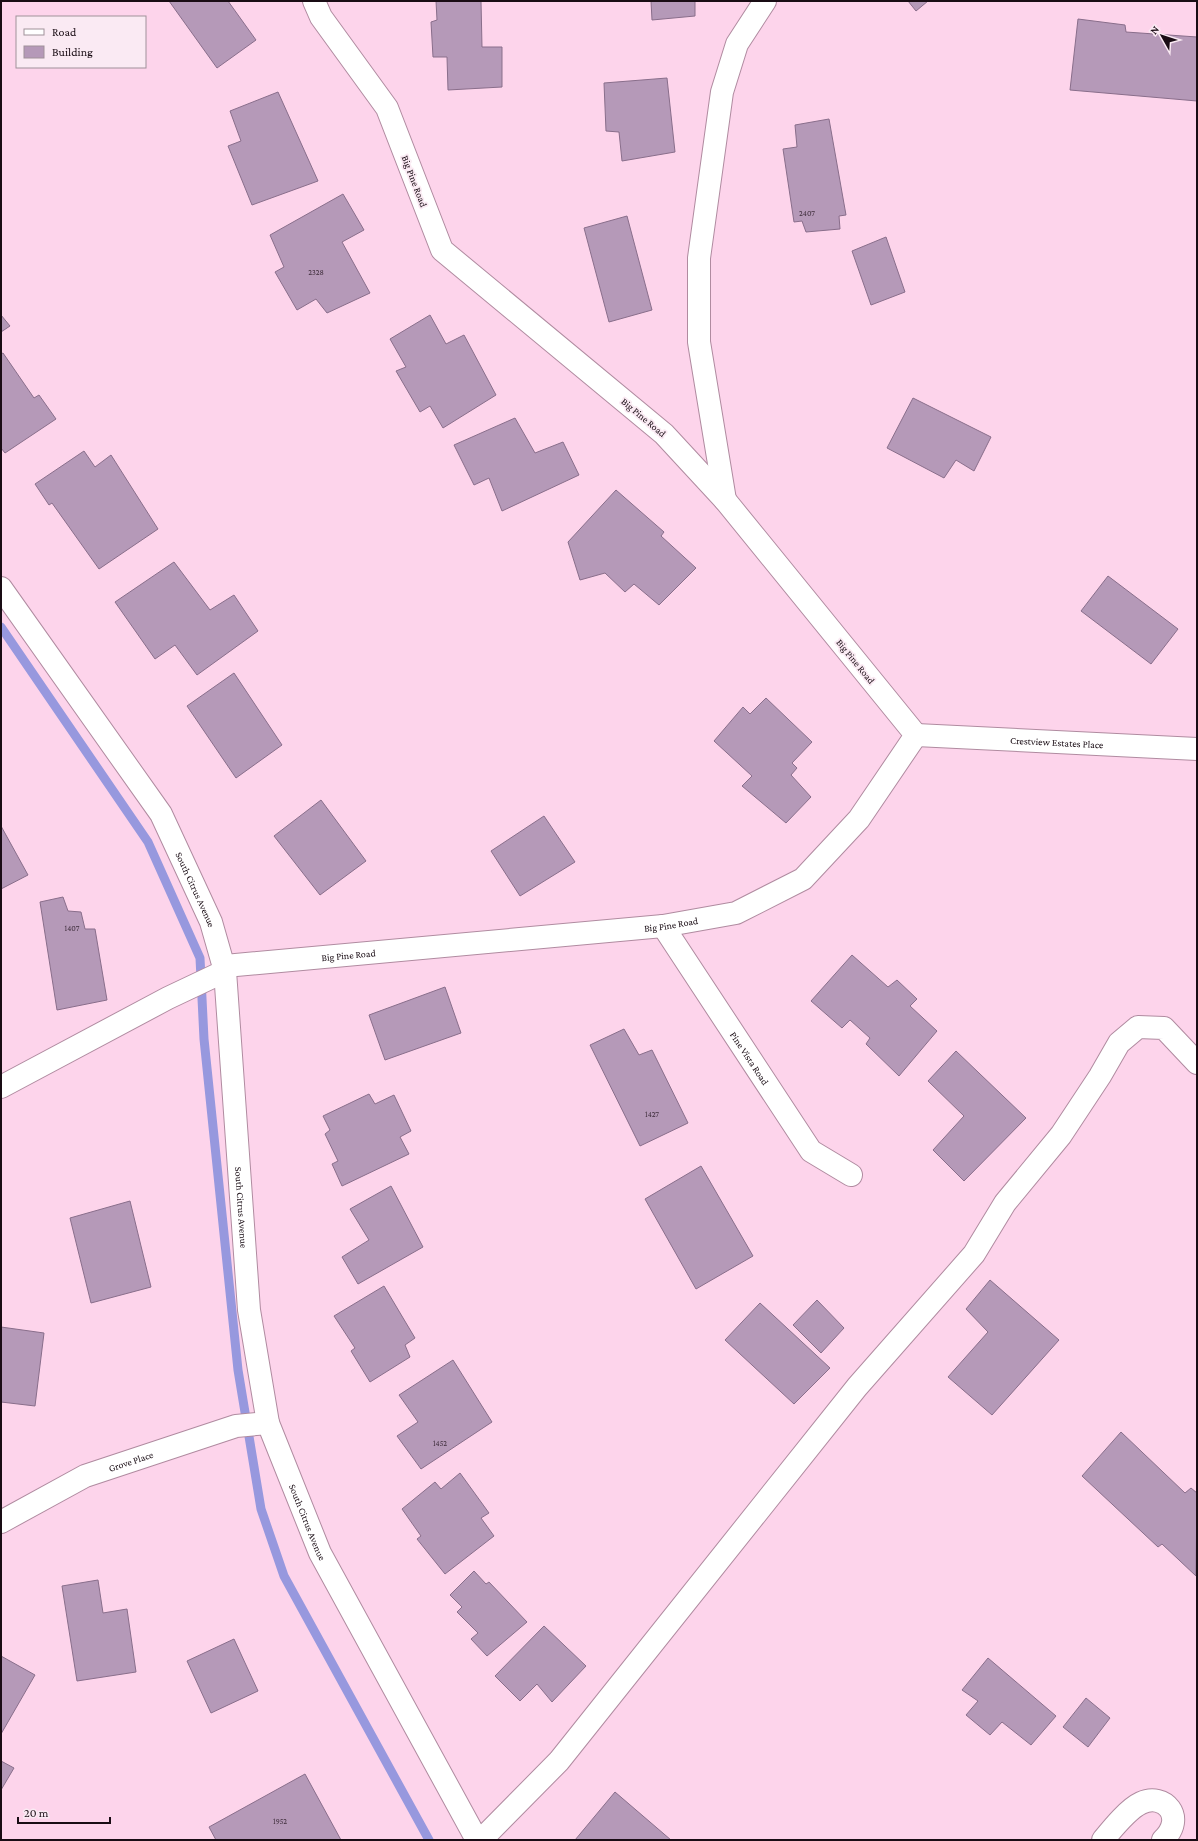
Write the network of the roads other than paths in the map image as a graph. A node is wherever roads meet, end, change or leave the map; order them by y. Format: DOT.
graph roads {
  1 [pos="314,1"];
  2 [pos="765,1"];
  3 [pos="725,500"];
  4 [pos="1,588"];
  5 [pos="916,735"];
  6 [pos="1197,749"];
  7 [pos="663,926"];
  8 [pos="225,969"];
  9 [pos="1197,1063"];
  10 [pos="1,1088"];
  11 [pos="851,1175"];
  12 [pos="268,1423"];
  13 [pos="1,1522"];
  14 [pos="477,1840"];
  15 [pos="481,1840"];
  16 [pos="1103,1840"];
  17 [pos="1163,1840"];
  1 -- 3 [label="street, Big Pine Road"];
  2 -- 3 [label="street"];
  3 -- 5 [label="street, Big Pine Road"];
  4 -- 8 [label="street, South Citrus Avenue"];
  5 -- 6 [label="street, Crestview Estates Place"];
  5 -- 7 [label="street, Big Pine Road"];
  7 -- 8 [label="street, Big Pine Road"];
  7 -- 11 [label="street, Pine Vista Road"];
  8 -- 10 [label="street"];
  8 -- 12 [label="street, South Citrus Avenue"];
  9 -- 15 [label="street"];
  12 -- 13 [label="street, Grove Place"];
  12 -- 14 [label="street, South Citrus Avenue"];
  16 -- 17 [label="street"];
}
